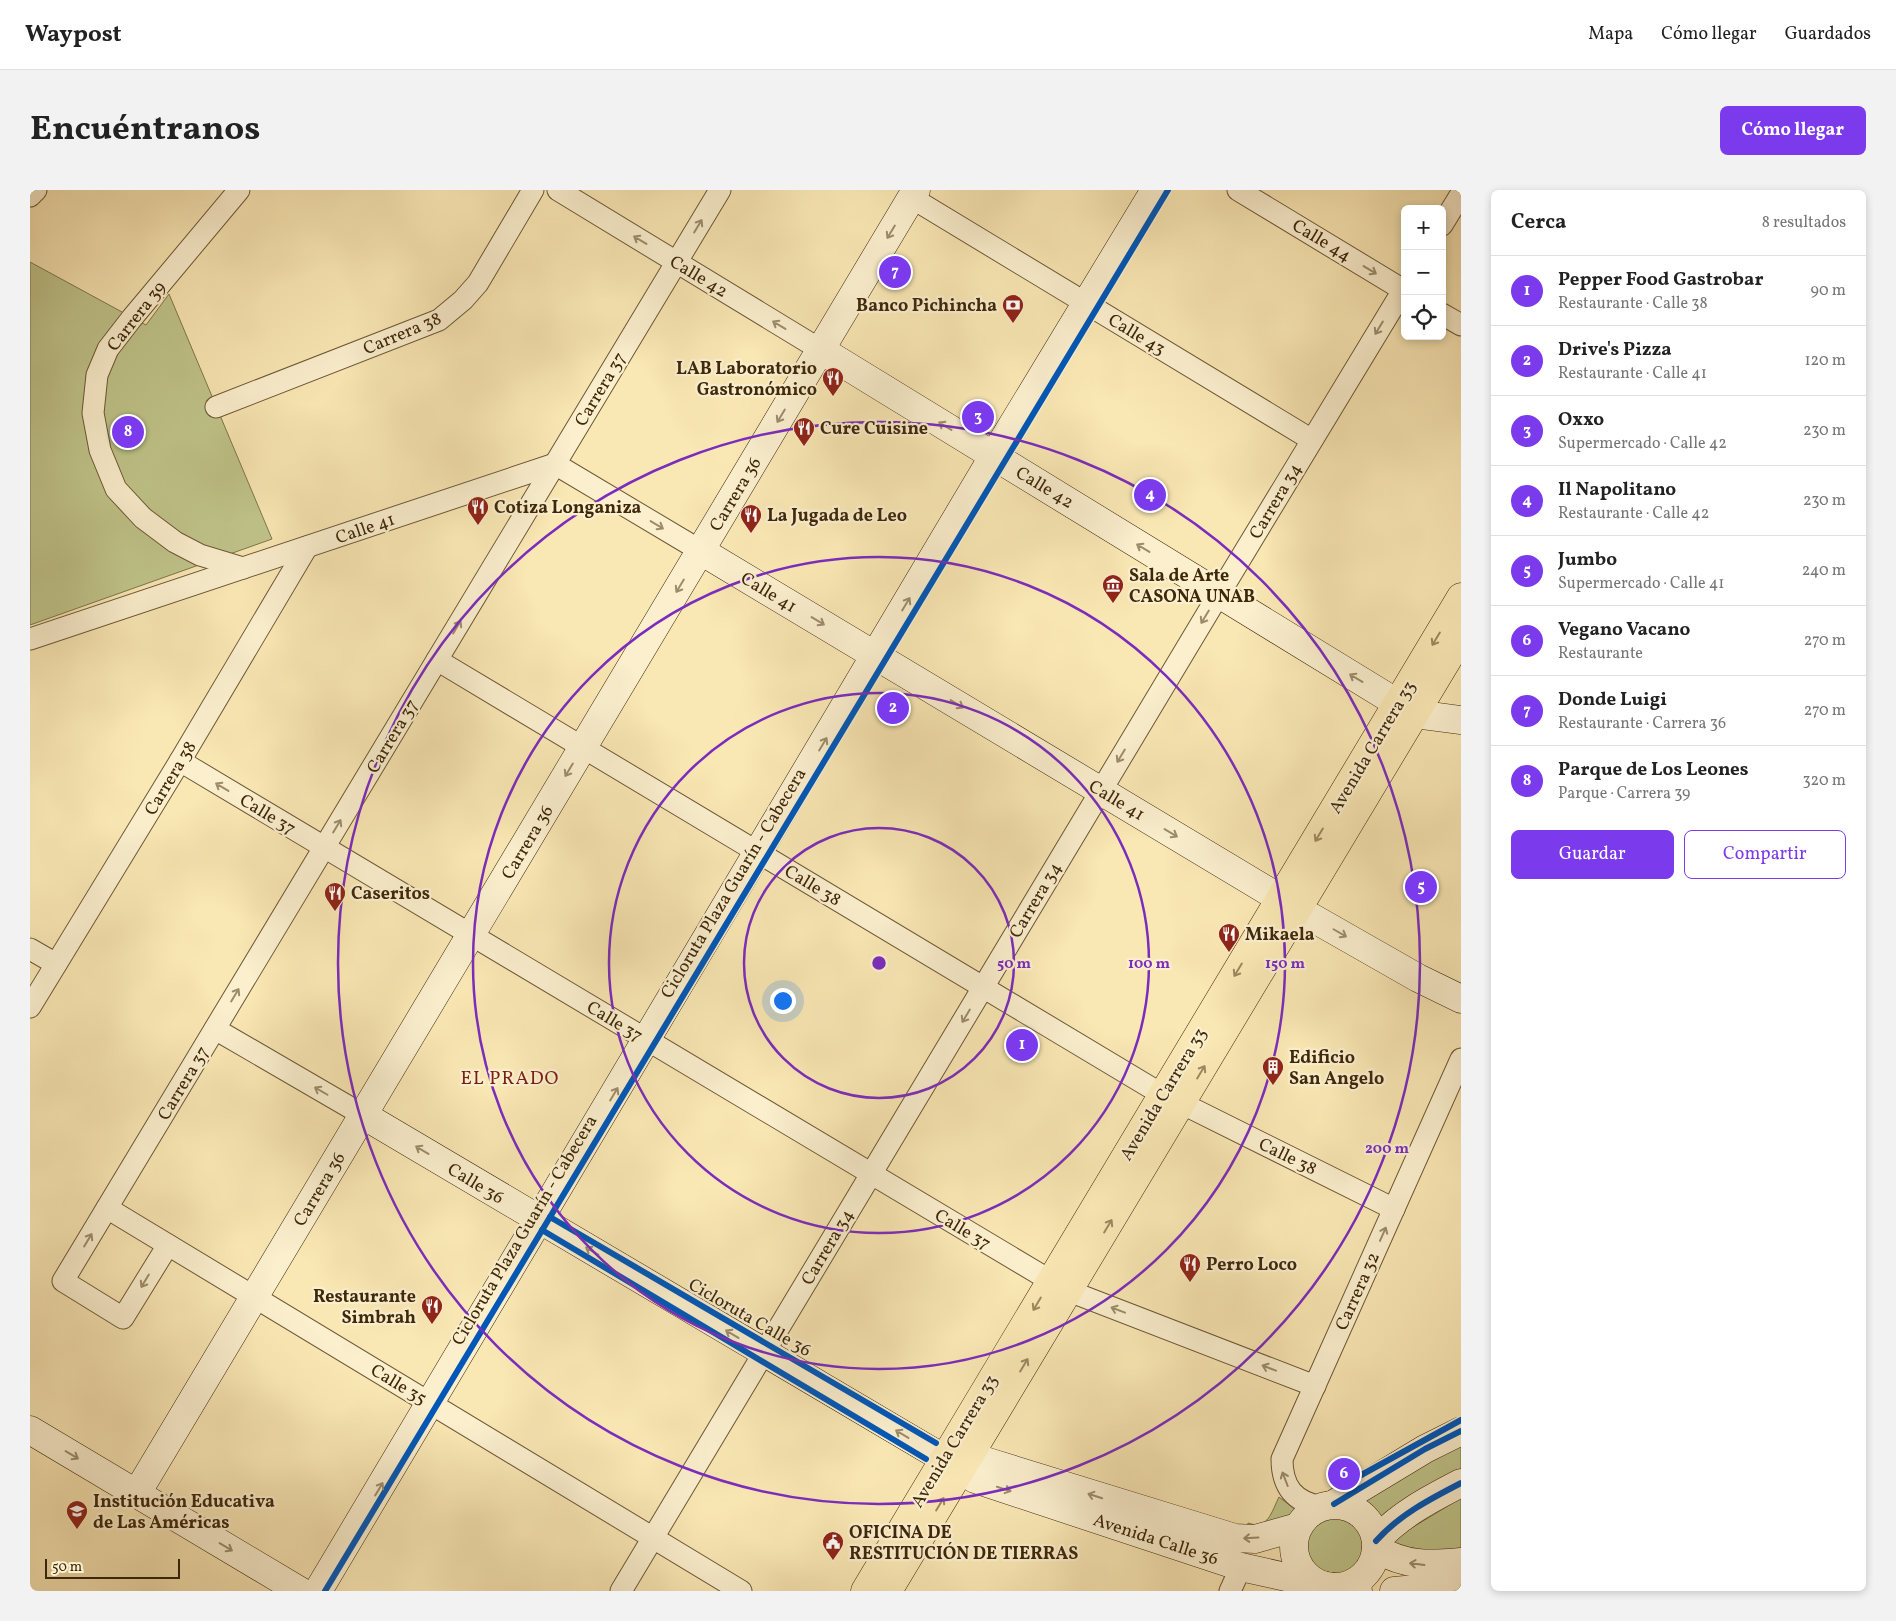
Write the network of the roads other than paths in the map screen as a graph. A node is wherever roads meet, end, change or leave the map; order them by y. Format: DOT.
graph roads {
  1 [pos="36,190"];
  2 [pos="239,190"];
  3 [pos="533,190"];
  4 [pos="558,190"];
  5 [pos="720,190"];
  6 [pos="1155,190"];
  7 [pos="1238,190"];
  8 [pos="914,194"];
  9 [pos="1461,194"];
  10 [pos="30,196"];
  11 [pos="1446,218"];
  12 [pos="676,262"];
  13 [pos="1401,287"];
  14 [pos="1401,294"];
  15 [pos="1087,304"];
  16 [pos="1446,316"];
  17 [pos="1461,325"];
  18 [pos="821,350"];
  19 [pos="216,407"];
  20 [pos="1312,440"];
  21 [pos="994,456"];
  22 [pos="555,464"];
  23 [pos="307,547"];
  24 [pos="701,550"];
  25 [pos="243,568"];
  26 [pos="1218,594"];
  27 [pos="1461,597"];
  28 [pos="1461,637"];
  29 [pos="30,639"];
  30 [pos="875,655"];
  31 [pos="437,660"];
  32 [pos="1406,708"];
  33 [pos="1461,720"];
  34 [pos="583,747"];
  35 [pos="180,761"];
  36 [pos="1101,790"];
  37 [pos="324,848"];
  38 [pos="758,852"];
  39 [pos="1289,904"];
  40 [pos="471,935"];
  41 [pos="30,949"];
  42 [pos="56,964"];
  43 [pos="983,987"];
  44 [pos="1461,999"];
  45 [pos="30,1006"];
  46 [pos="215,1028"];
  47 [pos="646,1040"];
  48 [pos="1461,1059"];
  49 [pos="1172,1099"];
  50 [pos="363,1115"];
  51 [pos="871,1174"];
  52 [pos="108,1208"];
  53 [pos="1394,1209"];
  54 [pos="539,1220"];
  55 [pos="168,1244"];
  56 [pos="1060,1286"];
  57 [pos="255,1296"];
  58 [pos="764,1352"];
  59 [pos="1315,1386"];
  60 [pos="430,1403"];
  61 [pos="30,1430"];
  62 [pos="1461,1431"];
  63 [pos="954,1462"];
  64 [pos="1461,1483"];
  65 [pos="137,1494"];
  66 [pos="1328,1505"];
  67 [pos="1298,1527"];
  68 [pos="653,1538"];
  69 [pos="1376,1545"];
  70 [pos="1461,1562"];
  71 [pos="1235,1579"];
  72 [pos="1461,1585"];
  73 [pos="1326,1586"];
  74 [pos="300,1591"];
  75 [pos="318,1591"];
  76 [pos="621,1591"];
  77 [pos="741,1591"];
  78 [pos="865,1591"];
  79 [pos="888,1591"];
  80 [pos="1358,1591"];
  81 [pos="1394,1591"];
  1 -- 10 [label="street"];
  2 -- 25 [label="street, Carrera 39"];
  3 -- 19 [label="street, Carrera 38"];
  12 -- 4 [label="street, Calle 42, one-way"];
  12 -- 5 [label="street, Carrera 37, one-way"];
  6 -- 15 [label="street"];
  7 -- 13 [label="street, Calle 44, one-way"];
  8 -- 15 [label="street, Calle 43"];
  8 -- 18 [label="street, Carrera 36, one-way"];
  9 -- 11 [label="street"];
  18 -- 12 [label="street, Calle 42, one-way"];
  12 -- 22 [label="street, Carrera 37"];
  14 -- 20 [label="street, Carrera 34, one-way"];
  15 -- 20 [label="street, Calle 43"];
  15 -- 21 [label="street"];
  16 -- 17 [label="street"];
  21 -- 18 [label="street, Calle 42, one-way"];
  18 -- 24 [label="street, Carrera 36, one-way"];
  20 -- 26 [label="street, Carrera 34"];
  26 -- 21 [label="street, Calle 42, one-way"];
  30 -- 21 [label="street, one-way"];
  22 -- 23 [label="street, Calle 41"];
  22 -- 24 [label="street, Calle 41, one-way"];
  31 -- 22 [label="street, Carrera 37, one-way"];
  23 -- 25 [label="street, Calle 41"];
  23 -- 35 [label="street, Carrera 38"];
  24 -- 30 [label="street, Calle 41, one-way"];
  24 -- 34 [label="street, Carrera 36, one-way"];
  25 -- 29 [label="street, Calle 41"];
  32 -- 26 [label="street, Calle 42, one-way"];
  26 -- 36 [label="street, Carrera 34, one-way"];
  27 -- 32 [label="main road, Avenida Carrera 33, one-way"];
  28 -- 32 [label="main road, Avenida Carrera 33"];
  30 -- 36 [label="street, Calle 41, one-way"];
  38 -- 30 [label="street, one-way"];
  31 -- 34 [label="street, Calle 38"];
  37 -- 31 [label="street, Carrera 37, one-way"];
  32 -- 33 [label="street, Calle 42"];
  32 -- 39 [label="main road, Avenida Carrera 33"];
  34 -- 38 [label="street, Calle 38"];
  34 -- 40 [label="street, Carrera 36, one-way"];
  37 -- 35 [label="street, Calle 37, one-way"];
  35 -- 42 [label="street, Carrera 38"];
  36 -- 39 [label="street, Calle 41, one-way"];
  36 -- 43 [label="street, Carrera 34"];
  37 -- 40 [label="street, Calle 37"];
  46 -- 37 [label="street, Carrera 37, one-way"];
  38 -- 43 [label="street, Calle 38"];
  38 -- 47 [label="street"];
  39 -- 44 [label="street, Calle 41, one-way"];
  39 -- 49 [label="main road, Avenida Carrera 33"];
  40 -- 47 [label="street, Calle 37"];
  40 -- 50 [label="street, Carrera 36"];
  41 -- 42 [label="street"];
  42 -- 45 [label="street, Carrera 38"];
  43 -- 49 [label="street, Calle 38"];
  43 -- 51 [label="street, Carrera 34, one-way"];
  50 -- 46 [label="street, Calle 36, one-way"];
  46 -- 52 [label="street, Carrera 37"];
  47 -- 51 [label="street, Calle 37"];
  54 -- 47 [label="street, one-way"];
  48 -- 53 [label="street, Carrera 32"];
  49 -- 53 [label="street, Calle 38"];
  49 -- 56 [label="main road, Avenida Carrera 33"];
  54 -- 50 [label="street, Calle 36, one-way"];
  50 -- 57 [label="street, Carrera 36"];
  51 -- 56 [label="street, Calle 37"];
  51 -- 58 [label="street, Carrera 34"];
  52 -- 55 [label="street, Calle 35"];
  55 -- 52 [label="street, Carrera 37, one-way"];
  59 -- 53 [label="street, Carrera 32, one-way"];
  58 -- 54 [label="street, Calle 36, one-way"];
  54 -- 60 [label="street"];
  55 -- 57 [label="street, Calle 35"];
  59 -- 56 [label="street, Calle 37, one-way"];
  56 -- 63 [label="main road, Avenida Carrera 33"];
  57 -- 60 [label="street, Calle 35"];
  57 -- 65 [label="street, Carrera 36"];
  63 -- 58 [label="street, Calle 36, one-way"];
  58 -- 68 [label="street, Carrera 34"];
  66 -- 59 [label="street, Carrera 32, one-way"];
  60 -- 68 [label="street, Calle 35"];
  75 -- 60 [label="street, one-way"];
  61 -- 65 [label="street, one-way"];
  62 -- 66 [label="street"];
  67 -- 63 [label="street, Avenida Calle 36, one-way"];
  63 -- 71 [label="street, Avenida Calle 36, one-way"];
  63 -- 78 [label="main road, Avenida Carrera 33"];
  79 -- 63 [label="main road, Avenida Carrera 33, one-way"];
  64 -- 69 [label="street"];
  65 -- 74 [label="street, one-way"];
  66 -- 67 [label="street"];
  66 -- 69 [label="street"];
  67 -- 73 [label="street"];
  68 -- 76 [label="street, Carrera 34"];
  68 -- 77 [label="street, Calle 35"];
  70 -- 69 [label="street, one-way"];
  69 -- 73 [label="street"];
  71 -- 73 [label="street, Avenida Calle 36"];
  72 -- 81 [label="street"];
  73 -- 80 [label="street, Avenida Calle 36"];
}
